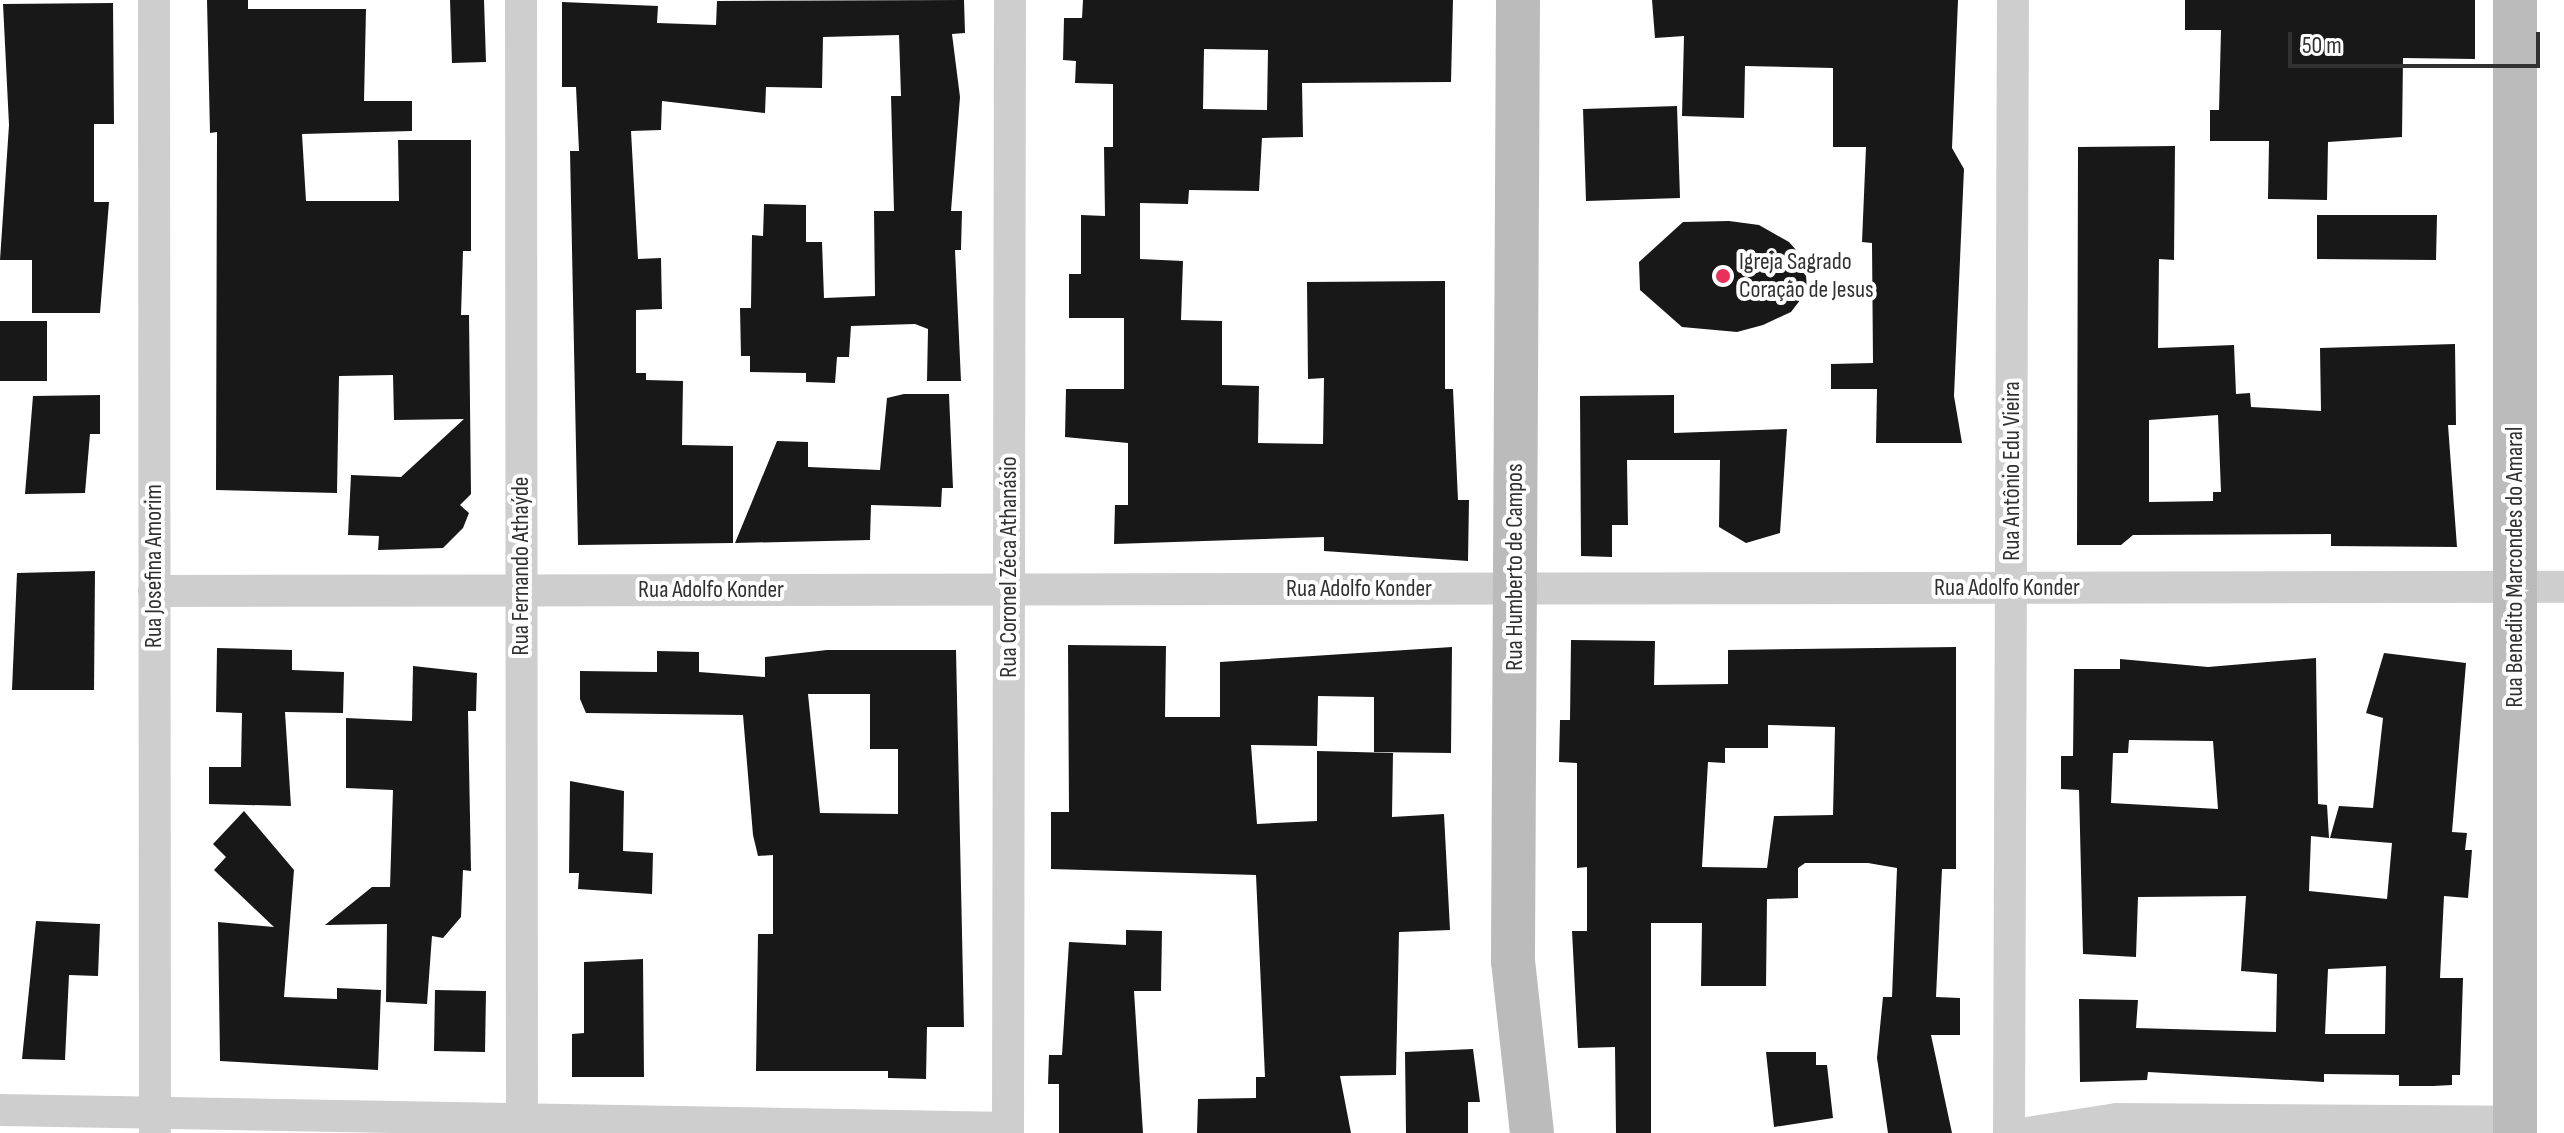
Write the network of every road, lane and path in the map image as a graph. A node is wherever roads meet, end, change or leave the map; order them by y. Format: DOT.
graph roads {
  1 [pos="154,0"];
  2 [pos="521,0"];
  3 [pos="1010,0"];
  4 [pos="1518,0"];
  5 [pos="2013,0"];
  6 [pos="2515,0"];
  7 [pos="2515,587"];
  8 [pos="2564,587"];
  9 [pos="2011,588"];
  10 [pos="1514,589"];
  11 [pos="521,590"];
  12 [pos="1009,590"];
  13 [pos="154,591"];
  14 [pos="0,1110"];
  15 [pos="155,1123"];
  16 [pos="522,1126"];
  17 [pos="2515,1127"];
  18 [pos="1008,1130"];
  19 [pos="1532,1133"];
  20 [pos="2009,1133"];
  21 [pos="2027,1133"];
  1 -- 13 [label="street, Rua Josefina Amorim"];
  2 -- 11 [label="street, Rua Fernando Athaýde"];
  3 -- 12 [label="street, Rua Coronel Zéca Athanásio"];
  4 -- 10 [label="main road, Rua Humberto de Campos"];
  5 -- 9 [label="street, Rua Antônio Edu Vieira"];
  6 -- 7 [label="main road, Rua Benedito Marcondes do Amaral"];
  7 -- 8 [label="street, Rua Adolfo Konder"];
  7 -- 9 [label="street, Rua Adolfo Konder"];
  7 -- 17 [label="main road, Rua Benedito Marcondes do Amaral"];
  9 -- 10 [label="street, Rua Adolfo Konder"];
  9 -- 20 [label="street, Rua Antônio Edu Vieira"];
  10 -- 12 [label="street, Rua Adolfo Konder"];
  10 -- 19 [label="main road, Rua Humberto de Campos"];
  11 -- 12 [label="street, Rua Adolfo Konder"];
  11 -- 13 [label="street, Rua Adolfo Konder"];
  11 -- 16 [label="street, Rua Fernando Athaýde"];
  12 -- 18 [label="street, Rua Coronel Zéca Athanásio"];
  13 -- 15 [label="street, Rua Josefina Amorim"];
  14 -- 15 [label="street"];
  15 -- 16 [label="street"];
  16 -- 18 [label="street"];
  17 -- 21 [label="street"];
}
